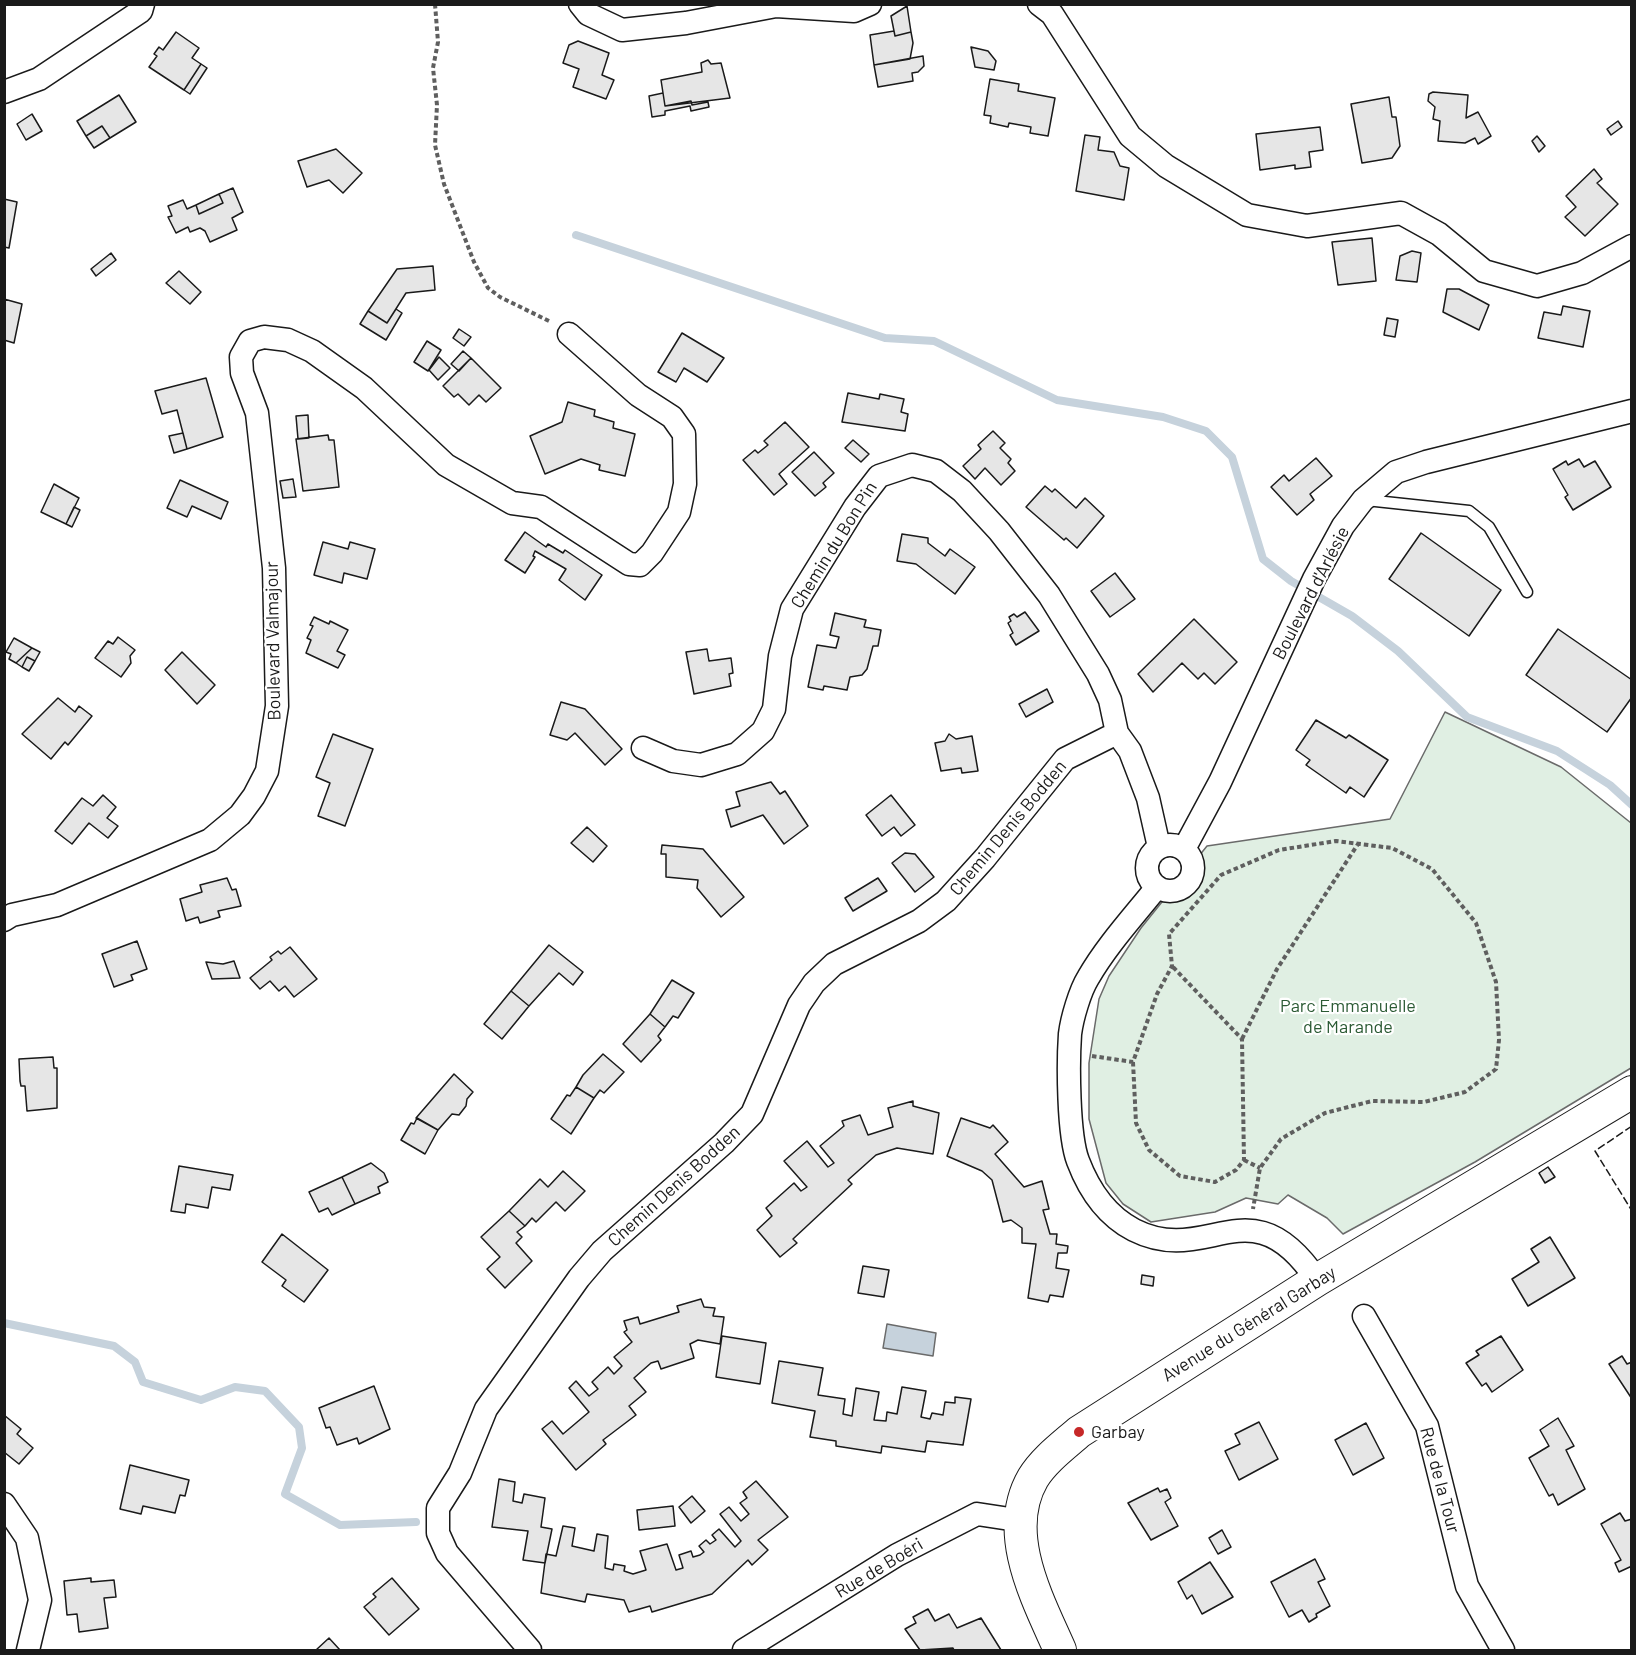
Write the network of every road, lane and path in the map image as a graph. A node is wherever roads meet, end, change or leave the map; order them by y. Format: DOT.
graph roads {
  1 [pos="143,4"];
  2 [pos="435,4"];
  3 [pos="580,4"];
  4 [pos="870,4"];
  5 [pos="1040,4"];
  6 [pos="4,92"];
  7 [pos="1632,246"];
  8 [pos="569,333"];
  9 [pos="1632,411"];
  10 [pos="1363,500"];
  11 [pos="1527,592"];
  12 [pos="1117,733"];
  13 [pos="643,748"];
  14 [pos="1358,844"];
  15 [pos="1159,847"];
  16 [pos="1184,849"];
  17 [pos="1157,887"];
  18 [pos="4,920"];
  19 [pos="1172,966"];
  20 [pos="1242,1039"];
  21 [pos="1070,1053"];
  22 [pos="1132,1062"];
  23 [pos="1632,1092"];
  24 [pos="1245,1160"];
  25 [pos="1260,1168"];
  26 [pos="1248,1228"];
  27 [pos="1317,1280"];
  28 [pos="1364,1316"];
  29 [pos="4,1504"];
  30 [pos="1023,1521"];
  31 [pos="28,1650"];
  32 [pos="530,1650"];
  33 [pos="744,1650"];
  34 [pos="1060,1650"];
  35 [pos="1503,1650"];
  1 -- 6 [label="street"];
  2 -- 8 [label="path"];
  3 -- 4 [label="street"];
  5 -- 7 [label="street"];
  8 -- 18 [label="street, Boulevard Valmajour"];
  9 -- 10 [label="street, Boulevard d'Arlésie"];
  10 -- 11 [label="lane"];
  10 -- 16 [label="street, Boulevard d'Arlésie"];
  12 -- 13 [label="street, Chemin du Bon Pin"];
  12 -- 15 [label="street, Chemin du Bon Pin"];
  12 -- 32 [label="street, Chemin Denis Bodden"];
  14 -- 19 [label="path"];
  14 -- 20 [label="path"];
  14 -- 25 [label="path"];
  15 -- 16 [label="street"];
  15 -- 17 [label="street"];
  16 -- 17 [label="street"];
  17 -- 21 [label="street"];
  19 -- 20 [label="path"];
  19 -- 22 [label="path"];
  20 -- 24 [label="path"];
  21 -- 22 [label="path"];
  21 -- 26 [label="street"];
  22 -- 24 [label="path"];
  23 -- 27 [label="main road, Avenue du Général Garbay"];
  24 -- 25 [label="path"];
  25 -- 26 [label="path"];
  26 -- 27 [label="street"];
  27 -- 30 [label="main road, Avenue du Général Garbay"];
  28 -- 35 [label="street, Rue de la Tour"];
  29 -- 31 [label="street"];
  30 -- 33 [label="street, Rue de Boéri"];
  30 -- 34 [label="main road, Avenue du Général Garbay"];
}
